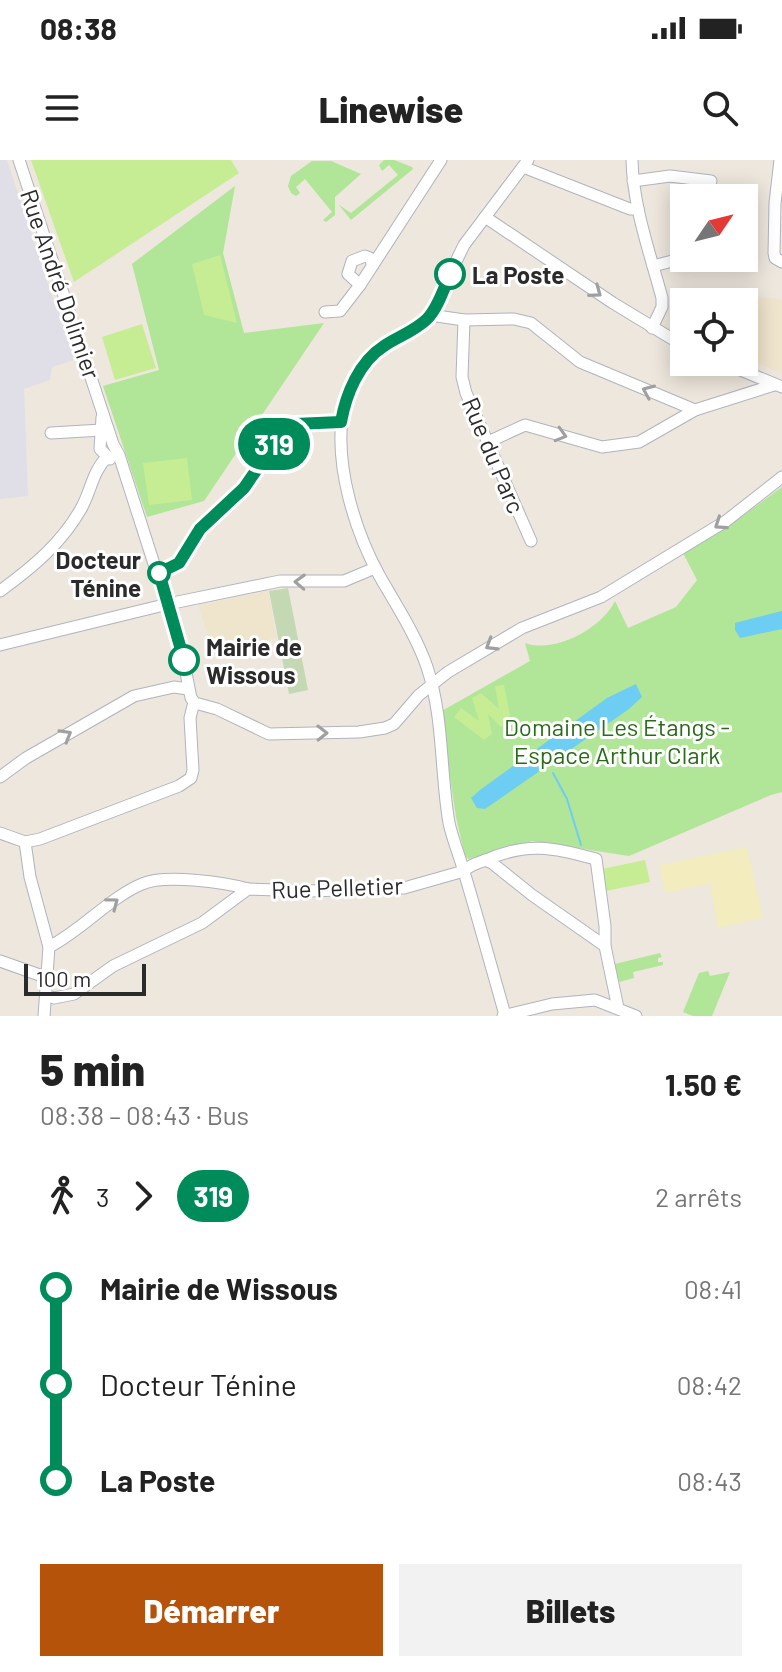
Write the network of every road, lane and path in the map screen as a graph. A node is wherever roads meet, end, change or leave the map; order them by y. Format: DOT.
graph roads {
  1 [pos="19,160"];
  2 [pos="441,160"];
  3 [pos="632,160"];
  4 [pos="780,160"];
  5 [pos="526,163"];
  6 [pos="633,181"];
  7 [pos="711,181"];
  8 [pos="638,209"];
  9 [pos="485,217"];
  10 [pos="670,262"];
  11 [pos="782,262"];
  12 [pos="373,265"];
  13 [pos="653,266"];
  14 [pos="360,285"];
  15 [pos="325,312"];
  16 [pos="430,315"];
  17 [pos="464,320"];
  18 [pos="652,328"];
  19 [pos="670,338"];
  20 [pos="754,376"];
  21 [pos="778,386"];
  22 [pos="695,410"];
  23 [pos="341,422"];
  24 [pos="51,433"];
  25 [pos="106,433"];
  26 [pos="488,442"];
  27 [pos="107,457"];
  28 [pos="123,469"];
  29 [pos="782,477"];
  30 [pos="531,541"];
  31 [pos="375,568"];
  32 [pos="159,573"];
  33 [pos="0,591"];
  34 [pos="168,604"];
  35 [pos="0,645"];
  36 [pos="431,686"];
  37 [pos="188,689"];
  38 [pos="194,702"];
  39 [pos="0,777"];
  40 [pos="0,833"];
  41 [pos="25,842"];
  42 [pos="485,860"];
  43 [pos="464,871"];
  44 [pos="248,889"];
  45 [pos="605,946"];
  46 [pos="49,947"];
  47 [pos="0,961"];
  48 [pos="48,978"];
  49 [pos="47,996"];
  50 [pos="618,1008"];
  51 [pos="44,1016"];
  52 [pos="504,1016"];
  53 [pos="636,1016"];
  1 -- 25 [label="street, Rue André Dolimier"];
  2 -- 12 [label="street"];
  3 -- 6 [label="street"];
  4 -- 11 [label="street"];
  5 -- 8 [label="street"];
  5 -- 9 [label="street"];
  6 -- 7 [label="street"];
  6 -- 8 [label="street"];
  8 -- 13 [label="street"];
  9 -- 16 [label="street"];
  9 -- 18 [label="street, one-way"];
  10 -- 13 [label="street"];
  12 -- 14 [label="street"];
  12 -- 14 [label="street"];
  13 -- 18 [label="street"];
  14 -- 15 [label="street"];
  16 -- 17 [label="street"];
  16 -- 23 [label="street"];
  22 -- 17 [label="street, one-way"];
  17 -- 26 [label="street, Rue du Parc"];
  18 -- 19 [label="street"];
  20 -- 21 [label="street"];
  21 -- 22 [label="street"];
  26 -- 22 [label="street, one-way"];
  23 -- 31 [label="street"];
  23 -- 32 [label="street"];
  24 -- 25 [label="street"];
  25 -- 27 [label="street, Rue André Dolimier"];
  25 -- 28 [label="street, Rue André Dolimier"];
  26 -- 30 [label="street, Rue du Parc"];
  27 -- 28 [label="street"];
  27 -- 33 [label="street"];
  28 -- 32 [label="street, Rue André Dolimier"];
  29 -- 36 [label="street, one-way"];
  31 -- 34 [label="street, one-way"];
  31 -- 36 [label="street"];
  32 -- 34 [label="street, Rue André Dolimier"];
  34 -- 35 [label="street"];
  34 -- 37 [label="street, Rue André Dolimier"];
  38 -- 36 [label="street, one-way"];
  36 -- 43 [label="street"];
  37 -- 38 [label="street, Rue André Dolimier"];
  39 -- 37 [label="street, one-way"];
  38 -- 41 [label="street"];
  40 -- 41 [label="street"];
  41 -- 46 [label="street"];
  42 -- 43 [label="street, Rue Pelletier"];
  42 -- 45 [label="street"];
  42 -- 45 [label="street, Rue Pelletier"];
  43 -- 44 [label="street, Rue Pelletier"];
  43 -- 52 [label="street"];
  46 -- 44 [label="street, one-way"];
  44 -- 49 [label="street, Rue Pelletier"];
  45 -- 50 [label="street"];
  46 -- 48 [label="street"];
  47 -- 48 [label="street"];
  48 -- 49 [label="street"];
  49 -- 51 [label="street"];
  50 -- 52 [label="street"];
  50 -- 53 [label="street"];
}
